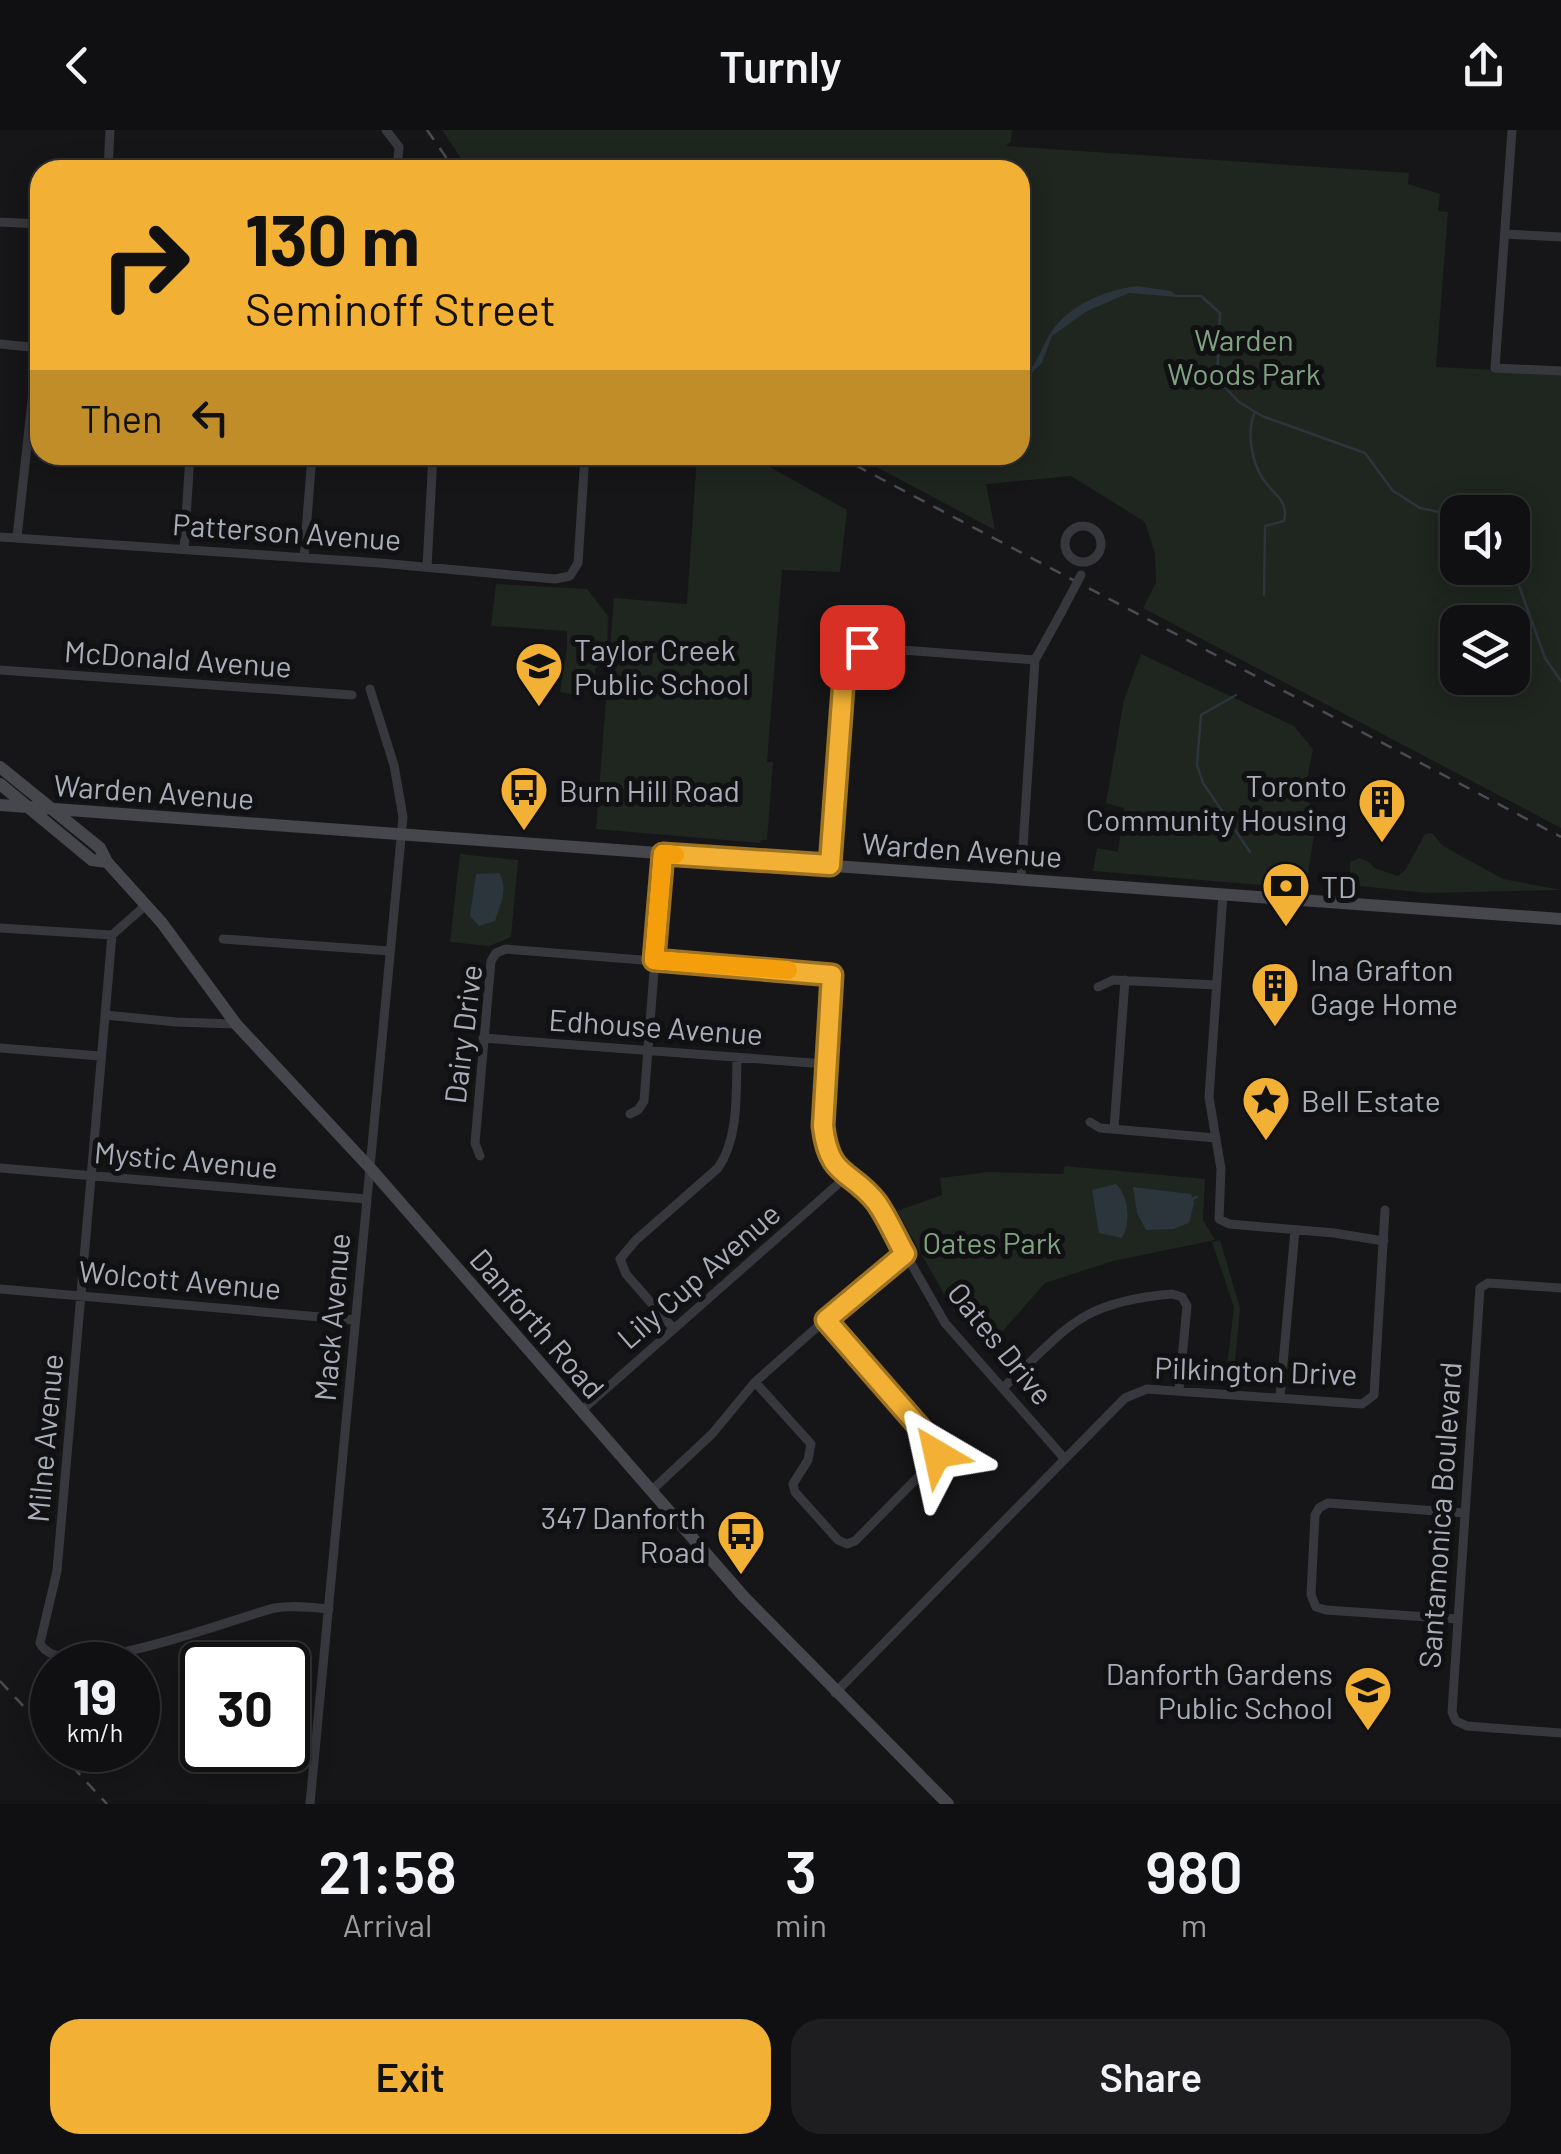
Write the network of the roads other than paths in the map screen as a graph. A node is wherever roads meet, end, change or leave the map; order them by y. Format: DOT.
graph roads {
  1 [pos="110,130"];
  2 [pos="1512,130"];
  3 [pos="389,132"];
  4 [pos="108,160"];
  5 [pos="398,160"];
  6 [pos="0,222"];
  7 [pos="30,224"];
  8 [pos="1505,234"];
  9 [pos="1561,237"];
  10 [pos="0,344"];
  11 [pos="30,347"];
  12 [pos="1561,371"];
  13 [pos="30,425"];
  14 [pos="189,465"];
  15 [pos="311,465"];
  16 [pos="432,465"];
  17 [pos="584,465"];
  18 [pos="0,536"];
  19 [pos="17,537"];
  20 [pos="184,549"];
  21 [pos="304,558"];
  22 [pos="1088,561"];
  23 [pos="427,567"];
  24 [pos="1035,660"];
  25 [pos="0,670"];
  26 [pos="370,690"];
  27 [pos="352,696"];
  28 [pos="0,767"];
  29 [pos="0,784"];
  30 [pos="0,805"];
  31 [pos="29,807"];
  32 [pos="55,809"];
  33 [pos="401,834"];
  34 [pos="663,854"];
  35 [pos="107,862"];
  36 [pos="830,865"];
  37 [pos="1021,878"];
  38 [pos="1223,894"];
  39 [pos="146,905"];
  40 [pos="1561,920"];
  41 [pos="0,928"];
  42 [pos="112,936"];
  43 [pos="222,939"];
  44 [pos="390,951"];
  45 [pos="654,960"];
  46 [pos="1125,980"];
  47 [pos="1216,986"];
  48 [pos="1098,987"];
  49 [pos="105,1015"];
  50 [pos="236,1024"];
  51 [pos="483,1038"];
  52 [pos="0,1048"];
  53 [pos="648,1050"];
  54 [pos="100,1056"];
  55 [pos="737,1058"];
  56 [pos="826,1064"];
  57 [pos="630,1114"];
  58 [pos="1090,1122"];
  59 [pos="1114,1129"];
  60 [pos="1216,1138"];
  61 [pos="480,1156"];
  62 [pos="0,1168"];
  63 [pos="371,1169"];
  64 [pos="91,1176"];
  65 [pos="846,1177"];
  66 [pos="367,1199"];
  67 [pos="1385,1210"];
  68 [pos="1295,1230"];
  69 [pos="1384,1241"];
  70 [pos="905,1254"];
  71 [pos="1561,1288"];
  72 [pos="0,1289"];
  73 [pos="82,1295"];
  74 [pos="355,1320"];
  75 [pos="826,1320"];
  76 [pos="673,1328"];
  77 [pos="755,1382"];
  78 [pos="1003,1388"];
  79 [pos="1179,1390"];
  80 [pos="1280,1397"];
  81 [pos="582,1410"];
  82 [pos="1064,1458"];
  83 [pos="652,1491"];
  84 [pos="1464,1513"];
  85 [pos="329,1609"];
  86 [pos="1457,1618"];
  87 [pos="835,1693"];
  88 [pos="1561,1734"];
  89 [pos="310,1804"];
  90 [pos="948,1804"];
  1 -- 4 [label="street"];
  2 -- 8 [label="street"];
  3 -- 5 [label="street"];
  6 -- 7 [label="street"];
  8 -- 9 [label="street"];
  8 -- 12 [label="street"];
  10 -- 11 [label="street"];
  13 -- 19 [label="street"];
  14 -- 20 [label="street"];
  15 -- 21 [label="street"];
  16 -- 23 [label="street"];
  17 -- 23 [label="street, Patterson Avenue"];
  18 -- 19 [label="street, Patterson Avenue"];
  19 -- 20 [label="street, Patterson Avenue"];
  20 -- 21 [label="street, Patterson Avenue"];
  21 -- 23 [label="street, Patterson Avenue"];
  22 -- 22 [label="street"];
  22 -- 24 [label="street, bridge"];
  24 -- 36 [label="street"];
  24 -- 37 [label="street"];
  25 -- 27 [label="street, McDonald Avenue"];
  26 -- 33 [label="street"];
  28 -- 32 [label="main road, Danforth Road"];
  29 -- 31 [label="main road, Danforth Road"];
  30 -- 31 [label="main road, Warden Avenue"];
  31 -- 32 [label="main road, Warden Avenue"];
  31 -- 35 [label="main road, Danforth Road"];
  32 -- 33 [label="main road, Warden Avenue"];
  32 -- 35 [label="main road, Danforth Road"];
  33 -- 34 [label="main road, Warden Avenue"];
  33 -- 44 [label="street, Mack Avenue"];
  34 -- 36 [label="main road, Warden Avenue"];
  34 -- 45 [label="street"];
  35 -- 39 [label="main road, Danforth Road"];
  36 -- 37 [label="main road, Warden Avenue"];
  37 -- 38 [label="main road, Warden Avenue"];
  38 -- 40 [label="main road, Warden Avenue"];
  38 -- 47 [label="street"];
  39 -- 42 [label="street"];
  39 -- 50 [label="main road, Danforth Road"];
  41 -- 42 [label="street"];
  42 -- 49 [label="street, Milne Avenue"];
  43 -- 44 [label="street"];
  44 -- 63 [label="street, Mack Avenue"];
  45 -- 51 [label="street, Dairy Drive"];
  45 -- 53 [label="street"];
  45 -- 56 [label="street, Dairy Drive"];
  46 -- 47 [label="street"];
  46 -- 48 [label="street"];
  46 -- 59 [label="street"];
  47 -- 60 [label="street"];
  49 -- 50 [label="street"];
  49 -- 54 [label="street, Milne Avenue"];
  50 -- 63 [label="main road, Danforth Road"];
  51 -- 53 [label="street, Edhouse Avenue"];
  51 -- 61 [label="street, Dairy Drive"];
  52 -- 54 [label="street"];
  53 -- 55 [label="street, Edhouse Avenue"];
  53 -- 57 [label="street"];
  54 -- 64 [label="street, Milne Avenue"];
  55 -- 56 [label="street, Edhouse Avenue"];
  55 -- 76 [label="street"];
  56 -- 65 [label="street"];
  58 -- 59 [label="street"];
  59 -- 60 [label="street"];
  60 -- 68 [label="street"];
  62 -- 64 [label="street, Mystic Avenue"];
  63 -- 66 [label="street, Mack Avenue"];
  63 -- 81 [label="main road, Danforth Road"];
  64 -- 66 [label="street, Mystic Avenue"];
  64 -- 73 [label="street, Milne Avenue"];
  65 -- 70 [label="street, Oates Drive"];
  65 -- 76 [label="street, Lily Cup Avenue"];
  66 -- 74 [label="street, Mack Avenue"];
  67 -- 69 [label="street, Pilkington Drive"];
  68 -- 69 [label="street"];
  68 -- 80 [label="street"];
  69 -- 80 [label="street, Pilkington Drive"];
  70 -- 75 [label="street"];
  70 -- 78 [label="street, Oates Drive"];
  71 -- 84 [label="street, Santamonica Boulevard"];
  72 -- 73 [label="street, Wolcott Avenue"];
  73 -- 74 [label="street, Wolcott Avenue"];
  73 -- 85 [label="street, Milne Avenue"];
  74 -- 85 [label="street, Mack Avenue"];
  75 -- 77 [label="street"];
  75 -- 77 [label="street"];
  76 -- 81 [label="street, Lily Cup Avenue"];
  77 -- 83 [label="street"];
  78 -- 79 [label="street"];
  78 -- 82 [label="street, Oates Drive"];
  79 -- 80 [label="street, Pilkington Drive"];
  79 -- 82 [label="street, Pilkington Drive"];
  81 -- 83 [label="main road, Danforth Road"];
  82 -- 87 [label="street, Pilkington Drive"];
  83 -- 87 [label="main road, Danforth Road"];
  84 -- 86 [label="street, Santamonica Boulevard"];
  84 -- 86 [label="street"];
  85 -- 89 [label="street, Mack Avenue"];
  86 -- 88 [label="street, Santamonica Boulevard"];
  87 -- 90 [label="main road, Danforth Road"];
}
